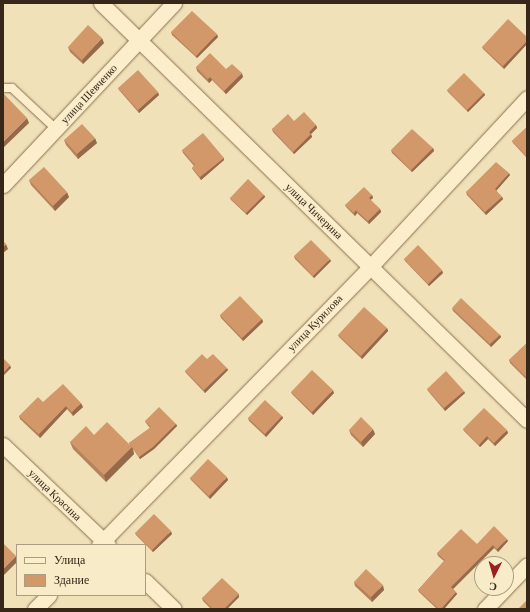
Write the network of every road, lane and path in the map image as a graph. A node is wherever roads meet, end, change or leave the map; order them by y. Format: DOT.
graph roads {
  1 [pos="101,3"];
  2 [pos="174,3"];
  3 [pos="139,41"];
  4 [pos="3,88"];
  5 [pos="527,98"];
  6 [pos="56,129"];
  7 [pos="3,185"];
  8 [pos="371,266"];
  9 [pos="527,420"];
  10 [pos="3,444"];
  11 [pos="103,544"];
  12 [pos="527,565"];
  13 [pos="514,579"];
  14 [pos="146,582"];
  15 [pos="48,596"];
  16 [pos="497,596"];
  17 [pos="35,609"];
  18 [pos="174,609"];
  19 [pos="485,609"];
  1 -- 3 [label="street, улица Чичерина"];
  2 -- 3 [label="street, улица Шевченко"];
  3 -- 6 [label="street, улица Шевченко"];
  3 -- 8 [label="street, улица Чичерина"];
  4 -- 6 [label="lane"];
  5 -- 8 [label="street, улица Курилова"];
  6 -- 7 [label="street, улица Шевченко"];
  8 -- 9 [label="street, улица Чичерина"];
  8 -- 11 [label="street, улица Курилова"];
  10 -- 11 [label="street, улица Красина"];
  12 -- 13 [label="street"];
  14 -- 18 [label="street"];
  15 -- 17 [label="street"];
  16 -- 19 [label="street"];
}
